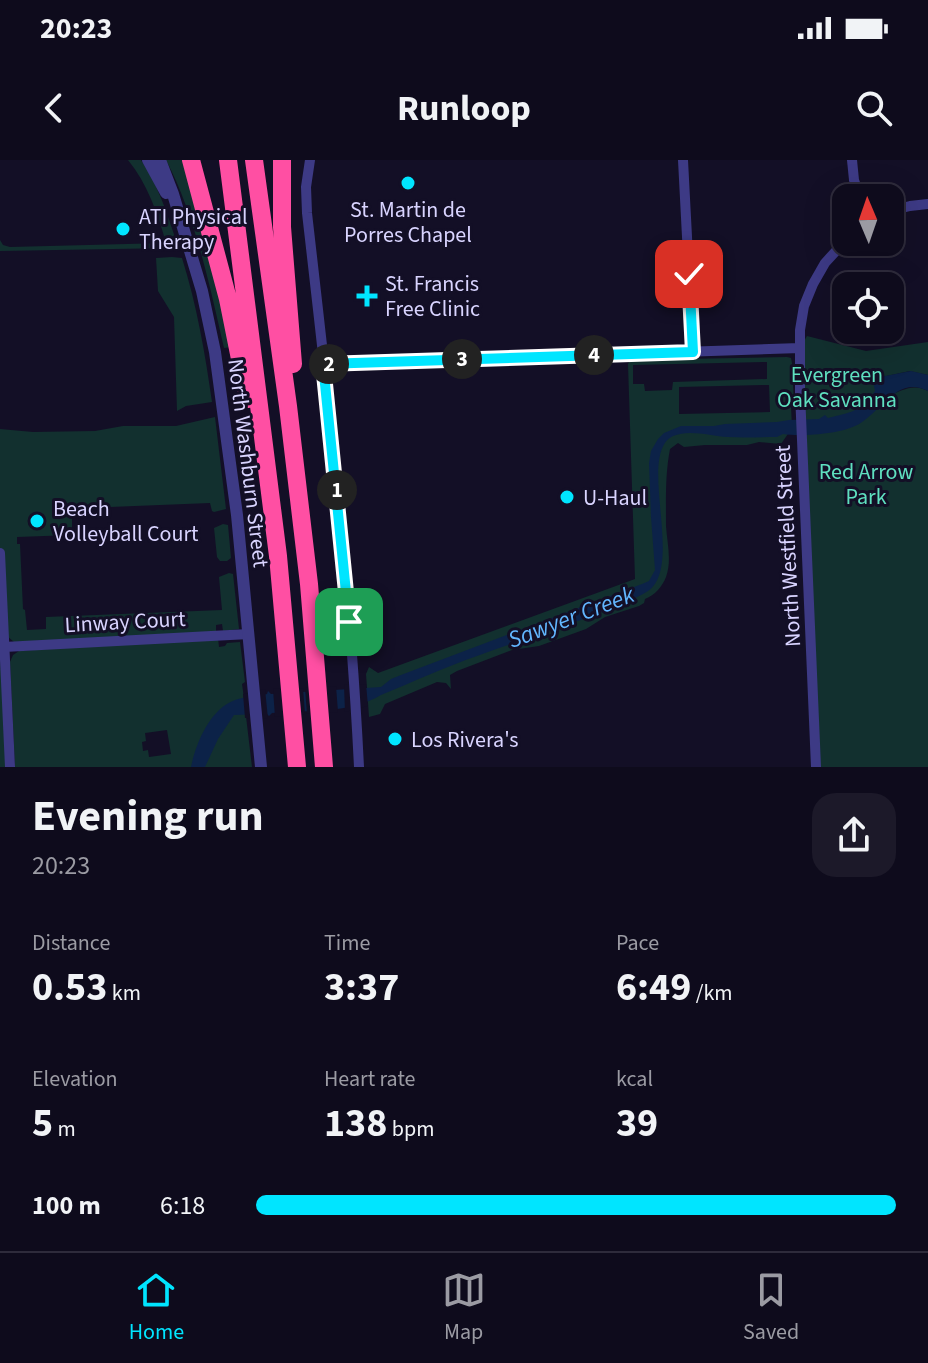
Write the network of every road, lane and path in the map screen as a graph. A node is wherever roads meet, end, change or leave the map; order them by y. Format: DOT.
graph roads {
  1 [pos="148,160"];
  2 [pos="160,160"];
  3 [pos="191,160"];
  4 [pos="228,160"];
  5 [pos="254,160"];
  6 [pos="282,160"];
  7 [pos="310,160"];
  8 [pos="683,160"];
  9 [pos="852,160"];
  10 [pos="855,184"];
  11 [pos="928,204"];
  12 [pos="904,208"];
  13 [pos="179,217"];
  14 [pos="832,255"];
  15 [pos="800,348"];
  16 [pos="693,352"];
  17 [pos="323,364"];
  18 [pos="288,406"];
  19 [pos="0,553"];
  20 [pos="278,556"];
  21 [pos="249,634"];
  22 [pos="4,647"];
  23 [pos="10,767"];
  24 [pos="261,767"];
  25 [pos="297,767"];
  26 [pos="324,767"];
  27 [pos="359,767"];
  28 [pos="816,767"];
  1 -- 13 [label="street, North Washburn Street"];
  2 -- 13 [label="street, North Washburn Street"];
  3 -- 20 [label="highway"];
  4 -- 20 [label="highway"];
  5 -- 18 [label="highway"];
  6 -- 18 [label="highway"];
  7 -- 17 [label="street"];
  8 -- 16 [label="street"];
  9 -- 10 [label="street"];
  11 -- 12 [label="street"];
  13 -- 21 [label="street, North Washburn Street"];
  14 -- 15 [label="street, North Westfield Street"];
  15 -- 16 [label="street"];
  15 -- 28 [label="street, North Westfield Street"];
  16 -- 17 [label="street"];
  17 -- 27 [label="street"];
  18 -- 26 [label="highway"];
  19 -- 22 [label="street"];
  20 -- 25 [label="highway"];
  21 -- 22 [label="street, Linway Court"];
  21 -- 24 [label="street, North Washburn Street"];
  22 -- 23 [label="street"];
}
